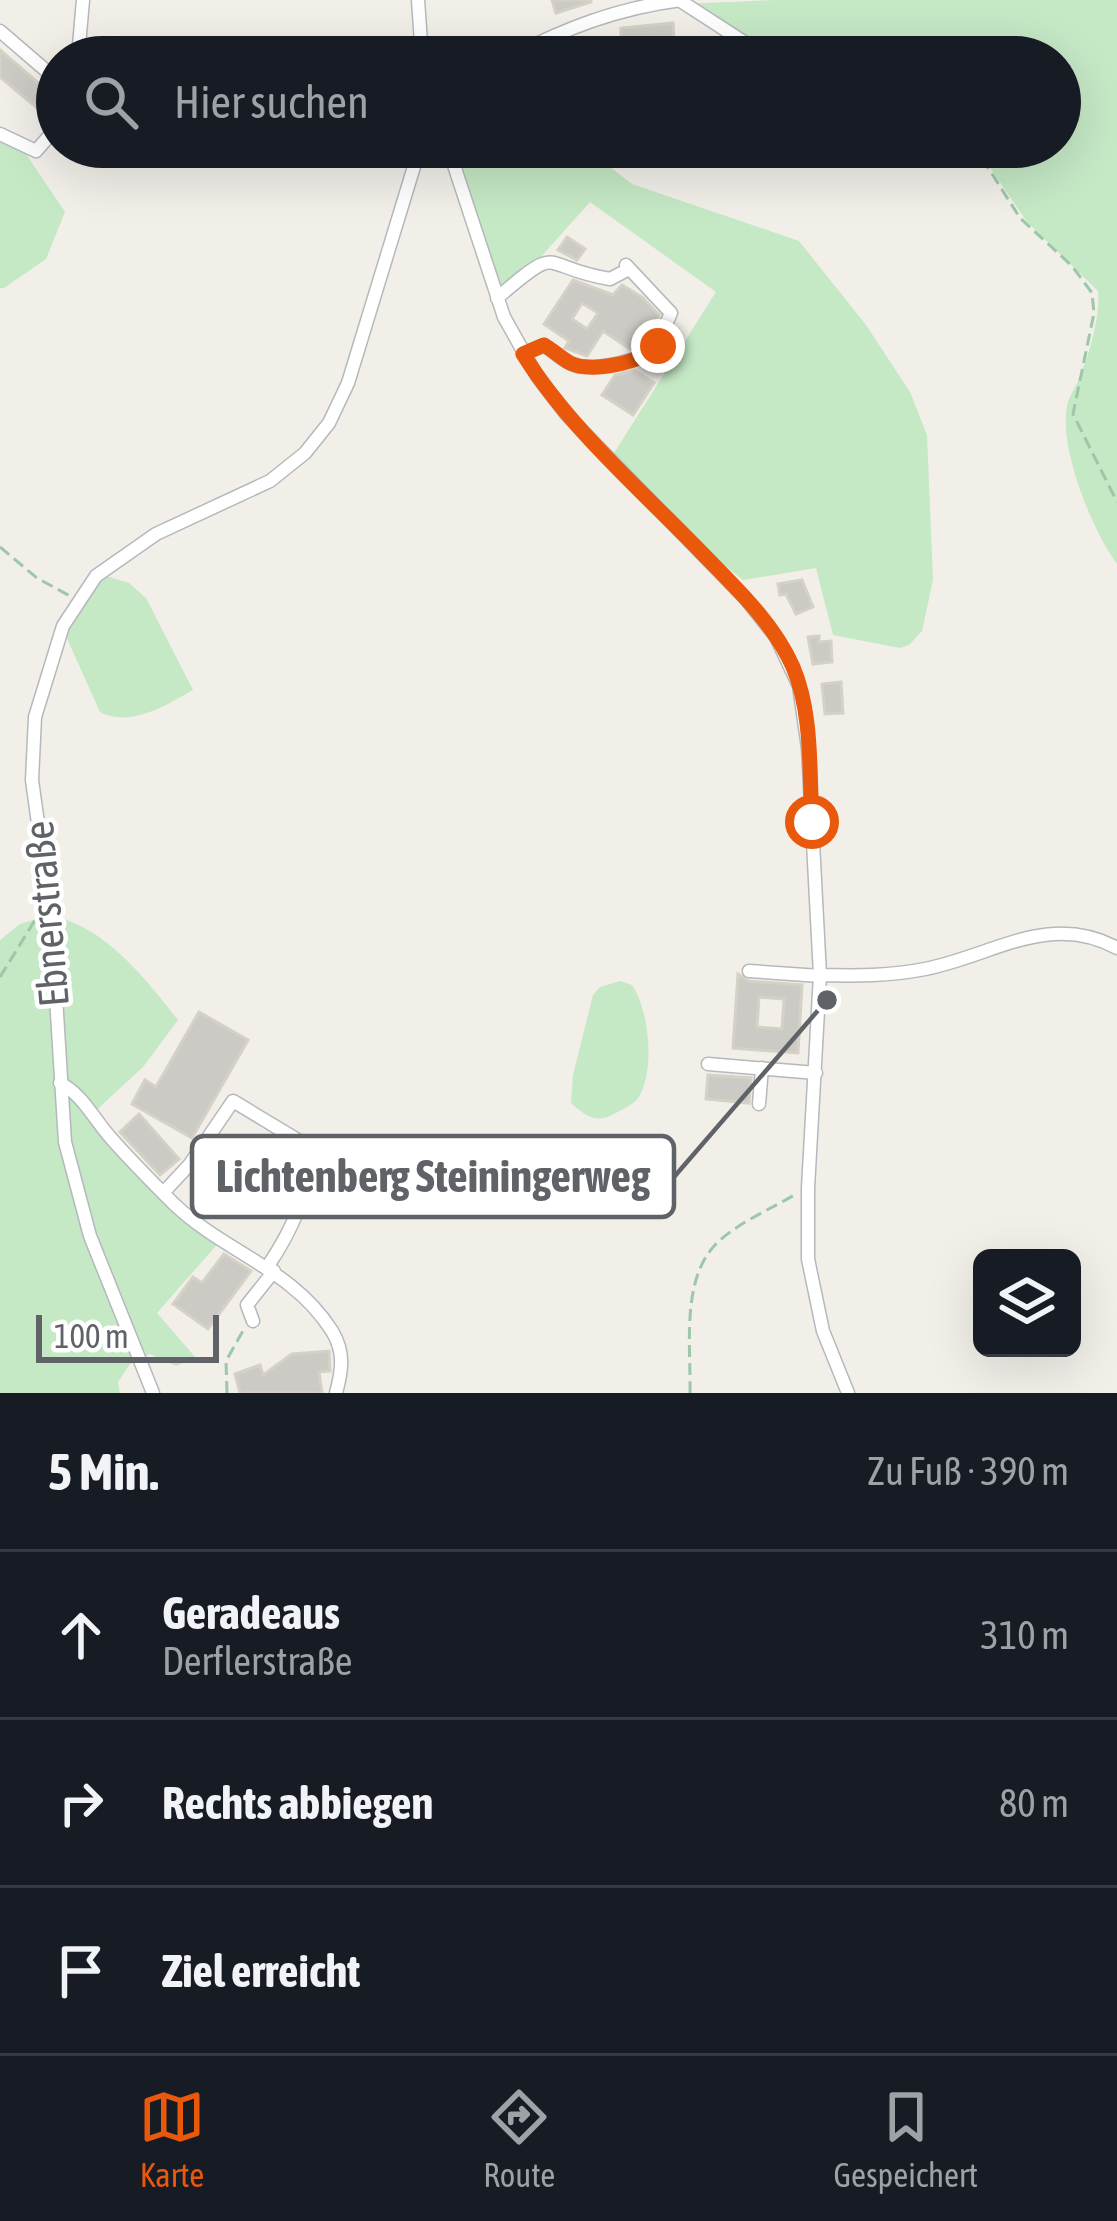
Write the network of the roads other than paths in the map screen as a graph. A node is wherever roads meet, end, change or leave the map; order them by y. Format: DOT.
graph roads {
  1 [pos="83,0"];
  2 [pos="418,0"];
  3 [pos="680,0"];
  4 [pos="0,31"];
  5 [pos="80,36"];
  6 [pos="421,36"];
  7 [pos="550,36"];
  8 [pos="733,36"];
  9 [pos="36,62"];
  10 [pos="0,134"];
  11 [pos="36,151"];
  12 [pos="414,168"];
  13 [pos="455,168"];
  14 [pos="497,298"];
  15 [pos="523,354"];
  16 [pos="1117,948"];
  17 [pos="749,971"];
  18 [pos="820,975"];
  19 [pos="708,1064"];
  20 [pos="762,1068"];
  21 [pos="816,1073"];
  22 [pos="60,1083"];
  23 [pos="759,1104"];
  24 [pos="163,1193"];
  25 [pos="271,1269"];
  26 [pos="254,1321"];
  27 [pos="153,1393"];
  28 [pos="336,1393"];
  29 [pos="848,1393"];
  1 -- 5 [label="street"];
  2 -- 6 [label="street"];
  3 -- 7 [label="street"];
  3 -- 8 [label="street"];
  4 -- 9 [label="street"];
  10 -- 11 [label="street"];
  12 -- 22 [label="street, Ebnerstraße"];
  13 -- 14 [label="street"];
  14 -- 15 [label="street"];
  14 -- 15 [label="street"];
  15 -- 18 [label="street"];
  16 -- 18 [label="street"];
  17 -- 18 [label="street"];
  18 -- 21 [label="street"];
  19 -- 20 [label="street"];
  20 -- 21 [label="street"];
  20 -- 23 [label="street"];
  21 -- 29 [label="street"];
  22 -- 24 [label="street"];
  22 -- 27 [label="street, Ebnerstraße"];
  24 -- 25 [label="street"];
  24 -- 25 [label="street"];
  25 -- 26 [label="street"];
  25 -- 28 [label="street"];
}
